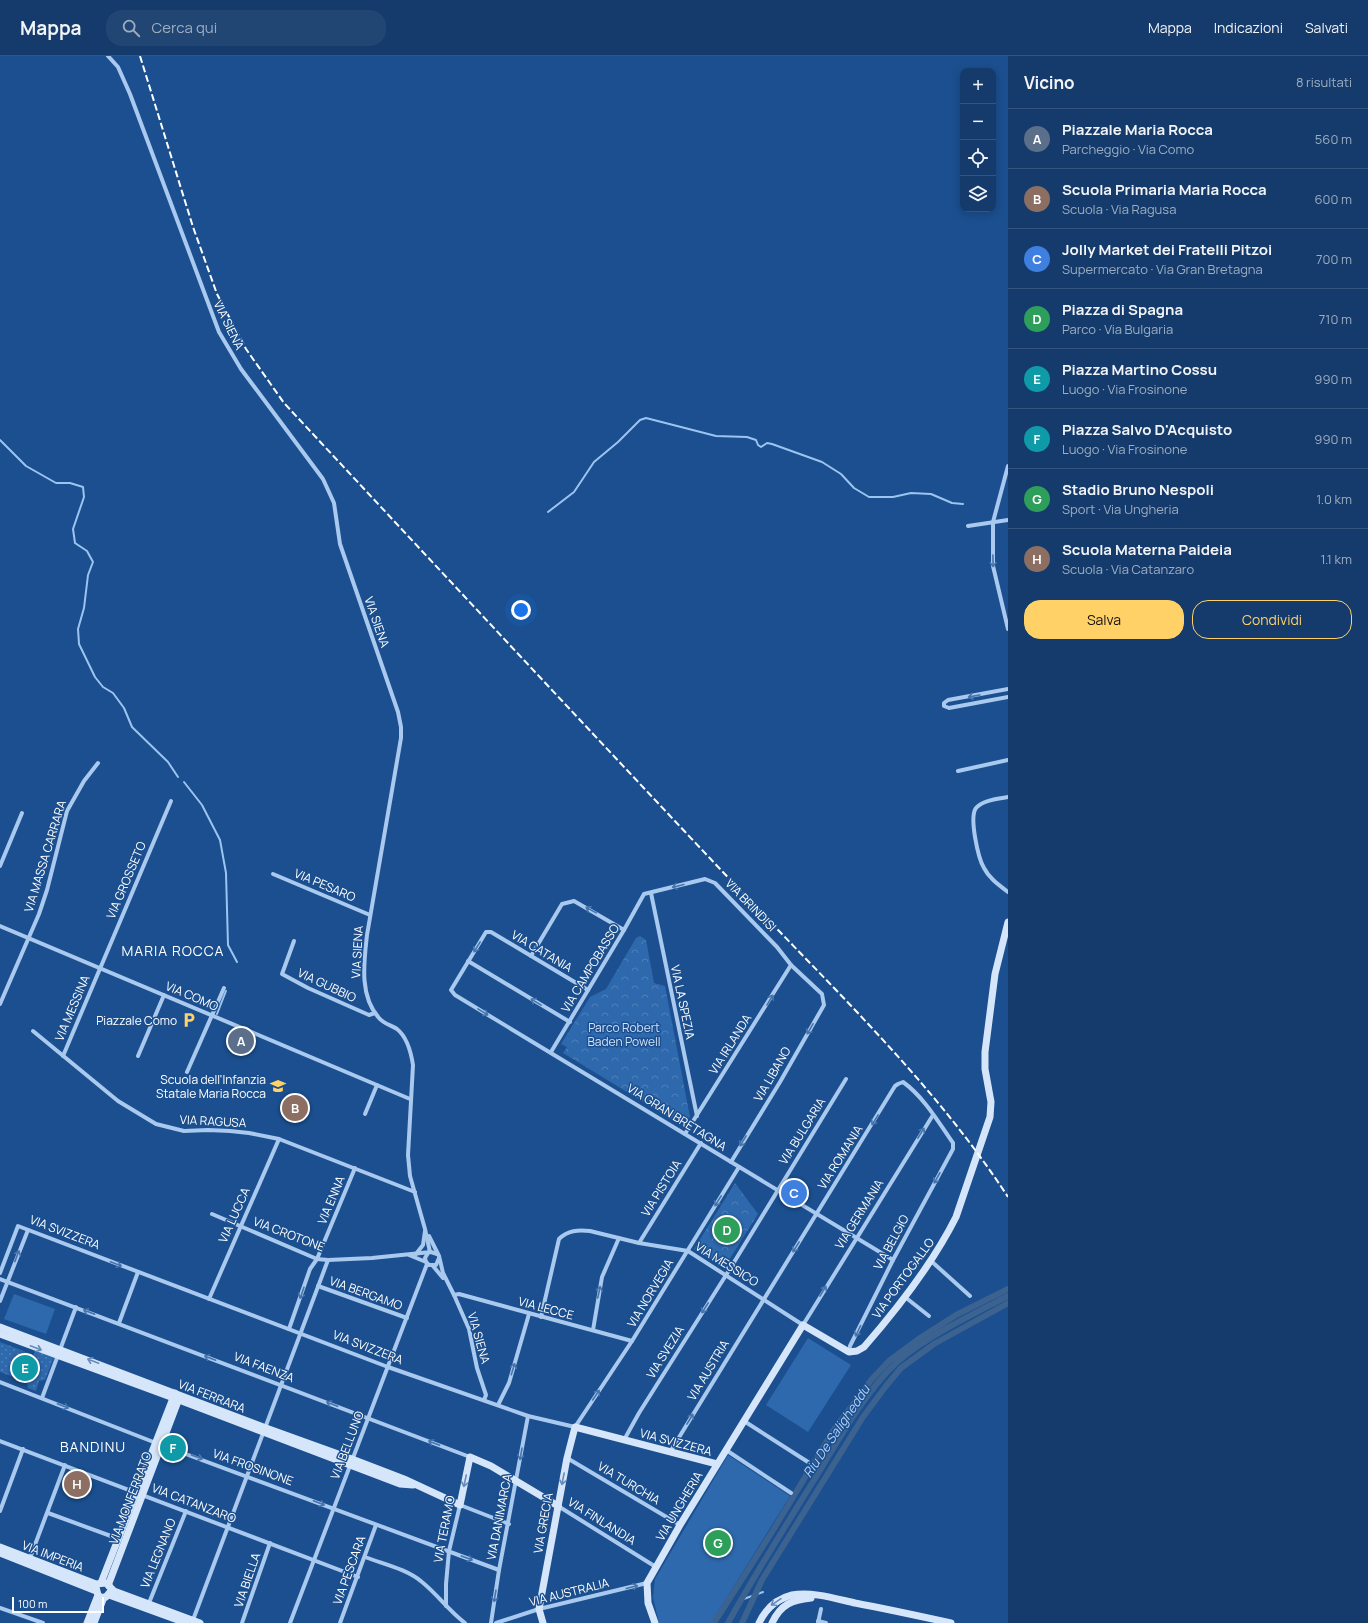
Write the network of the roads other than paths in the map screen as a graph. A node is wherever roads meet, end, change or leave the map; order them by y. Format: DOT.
graph roads {
  1 [pos="108,56"];
  2 [pos="1008,466"];
  3 [pos="1008,520"];
  4 [pos="993,522"];
  5 [pos="968,526"];
  6 [pos="1008,629"];
  7 [pos="1008,689"];
  8 [pos="1008,697"];
  9 [pos="1008,760"];
  10 [pos="98,763"];
  11 [pos="958,771"];
  12 [pos="1008,797"];
  13 [pos="171,801"];
  14 [pos="22,813"];
  15 [pos="0,866"];
  16 [pos="273,874"];
  17 [pos="1008,892"];
  18 [pos="651,893"];
  19 [pos="644,894"];
  20 [pos="370,915"];
  21 [pos="1008,922"];
  22 [pos="0,926"];
  23 [pos="624,930"];
  24 [pos="29,938"];
  25 [pos="294,941"];
  26 [pos="531,956"];
  27 [pos="468,961"];
  28 [pos="792,965"];
  29 [pos="100,968"];
  30 [pos="224,988"];
  31 [pos="588,990"];
  32 [pos="822,994"];
  33 [pos="164,995"];
  34 [pos="0,1004"];
  35 [pos="375,1013"];
  36 [pos="212,1015"];
  37 [pos="570,1022"];
  38 [pos="33,1031"];
  39 [pos="551,1052"];
  40 [pos="63,1056"];
  41 [pos="138,1056"];
  42 [pos="187,1072"];
  43 [pos="846,1079"];
  44 [pos="377,1085"];
  45 [pos="410,1099"];
  46 [pos="365,1114"];
  47 [pos="933,1115"];
  48 [pos="697,1116"];
  49 [pos="685,1134"];
  50 [pos="278,1139"];
  51 [pos="701,1143"];
  52 [pos="731,1162"];
  53 [pos="739,1167"];
  54 [pos="355,1168"];
  55 [pos="777,1190"];
  56 [pos="415,1192"];
  57 [pos="212,1214"];
  58 [pos="816,1214"];
  59 [pos="240,1226"];
  60 [pos="425,1229"];
  61 [pos="28,1230"];
  62 [pos="618,1238"];
  63 [pos="856,1238"];
  64 [pos="639,1243"];
  65 [pos="688,1251"];
  66 [pos="429,1253"];
  67 [pos="416,1254"];
  68 [pos="408,1255"];
  69 [pos="438,1256"];
  70 [pos="317,1259"];
  71 [pos="328,1260"];
  72 [pos="893,1260"];
  73 [pos="930,1260"];
  74 [pos="429,1264"];
  75 [pos="138,1272"];
  76 [pos="0,1273"];
  77 [pos="726,1275"];
  78 [pos="0,1279"];
  79 [pos="7,1282"];
  80 [pos="448,1283"];
  81 [pos="318,1286"];
  82 [pos="454,1295"];
  83 [pos="970,1296"];
  84 [pos="905,1297"];
  85 [pos="209,1299"];
  86 [pos="763,1300"];
  87 [pos="0,1301"];
  88 [pos="76,1307"];
  89 [pos="529,1314"];
  90 [pos="929,1316"];
  91 [pos="541,1317"];
  92 [pos="407,1318"];
  93 [pos="119,1323"];
  94 [pos="803,1325"];
  95 [pos="0,1326"];
  96 [pos="289,1329"];
  97 [pos="593,1330"];
  98 [pos="301,1333"];
  99 [pos="0,1334"];
  100 [pos="632,1341"];
  101 [pos="849,1352"];
  102 [pos="59,1353"];
  103 [pos="388,1367"];
  104 [pos="0,1382"];
  105 [pos="282,1385"];
  106 [pos="177,1396"];
  107 [pos="42,1398"];
  108 [pos="484,1400"];
  109 [pos="498,1405"];
  110 [pos="528,1416"];
  111 [pos="368,1418"];
  112 [pos="744,1421"];
  113 [pos="575,1428"];
  114 [pos="265,1430"];
  115 [pos="624,1440"];
  116 [pos="0,1441"];
  117 [pos="159,1444"];
  118 [pos="22,1449"];
  119 [pos="726,1450"];
  120 [pos="670,1452"];
  121 [pos="470,1457"];
  122 [pos="567,1458"];
  123 [pos="351,1462"];
  124 [pos="808,1462"];
  125 [pos="717,1464"];
  126 [pos="65,1466"];
  127 [pos="248,1476"];
  128 [pos="517,1481"];
  129 [pos="791,1493"];
  130 [pos="0,1494"];
  131 [pos="140,1494"];
  132 [pos="5,1496"];
  133 [pos="460,1505"];
  134 [pos="558,1506"];
  135 [pos="334,1508"];
  136 [pos="0,1510"];
  137 [pos="186,1511"];
  138 [pos="48,1513"];
  139 [pos="509,1524"];
  140 [pos="376,1525"];
  141 [pos="680,1526"];
  142 [pos="228,1527"];
  143 [pos="119,1539"];
  144 [pos="270,1543"];
  145 [pos="0,1547"];
  146 [pos="449,1551"];
  147 [pos="0,1553"];
  148 [pos="365,1557"];
  149 [pos="30,1558"];
  150 [pos="315,1560"];
  151 [pos="656,1567"];
  152 [pos="500,1570"];
  153 [pos="358,1577"];
  154 [pos="647,1583"];
  155 [pos="103,1590"];
  156 [pos="827,1597"];
  157 [pos="149,1603"];
  158 [pos="446,1606"];
  159 [pos="0,1608"];
  160 [pos="539,1609"];
  161 [pos="821,1609"];
  162 [pos="197,1622"];
  163 [pos="818,1622"];
  164 [pos="43,1623"];
  165 [pos="87,1623"];
  166 [pos="94,1623"];
  167 [pos="186,1623"];
  168 [pos="242,1623"];
  169 [pos="290,1623"];
  170 [pos="340,1623"];
  171 [pos="465,1623"];
  172 [pos="491,1623"];
  173 [pos="496,1623"];
  174 [pos="543,1623"];
  175 [pos="655,1623"];
  176 [pos="759,1623"];
  177 [pos="772,1623"];
  178 [pos="826,1623"];
  179 [pos="951,1623"];
  1 -- 20 [label="street, VIA SIENA"];
  2 -- 4 [label="street"];
  3 -- 4 [label="street"];
  4 -- 5 [label="street"];
  4 -- 6 [label="street, one-way"];
  7 -- 8 [label="street, one-way"];
  9 -- 11 [label="street"];
  10 -- 24 [label="street, VIA MASSA CARRARA"];
  12 -- 17 [label="street"];
  13 -- 29 [label="street, VIA GROSSETO"];
  14 -- 15 [label="street"];
  16 -- 20 [label="street, VIA PESARO"];
  18 -- 19 [label="street, VIA BRINDISI"];
  28 -- 18 [label="street, VIA BRINDISI, one-way"];
  18 -- 48 [label="street, VIA LA SPEZIA"];
  19 -- 23 [label="street, VIA CAMPOBASSO"];
  20 -- 35 [label="street, VIA SIENA"];
  21 -- 73 [label="street, VIA PORTOGALLO"];
  22 -- 24 [label="street, VIA COMO"];
  23 -- 26 [label="street, one-way"];
  23 -- 31 [label="street, VIA CAMPOBASSO"];
  24 -- 29 [label="street, VIA COMO"];
  24 -- 34 [label="street, VIA MASSA CARRARA"];
  25 -- 35 [label="street, VIA GUBBIO"];
  26 -- 27 [label="street, VIA CATANIA, one-way"];
  26 -- 31 [label="street, VIA CATANIA"];
  37 -- 27 [label="street, one-way"];
  27 -- 39 [label="street, VIA GRAN BRETAGNA, one-way"];
  28 -- 32 [label="street, VIA BRINDISI"];
  48 -- 28 [label="street, VIA IRLANDA, one-way"];
  29 -- 33 [label="street, VIA COMO"];
  29 -- 40 [label="street, VIA MESSINA"];
  30 -- 36 [label="street"];
  31 -- 37 [label="street, VIA CAMPOBASSO"];
  32 -- 52 [label="street, VIA LIBANO, one-way"];
  33 -- 36 [label="street, VIA COMO"];
  33 -- 41 [label="street"];
  35 -- 45 [label="street, VIA SIENA"];
  36 -- 42 [label="street"];
  36 -- 44 [label="street, VIA COMO"];
  37 -- 39 [label="street, VIA CAMPOBASSO"];
  38 -- 40 [label="street, VIA RAGUSA"];
  39 -- 49 [label="street, VIA GRAN BRETAGNA"];
  40 -- 50 [label="street, VIA RAGUSA"];
  43 -- 55 [label="street, VIA BULGARIA"];
  44 -- 45 [label="street, VIA COMO"];
  44 -- 46 [label="street"];
  45 -- 56 [label="street, VIA SIENA"];
  47 -- 58 [label="street, VIA ROMANIA, one-way"];
  63 -- 47 [label="street, VIA GERMANIA, one-way"];
  47 -- 72 [label="street, VIA BELGIO, one-way"];
  48 -- 49 [label="street, VIA IRLANDA"];
  49 -- 51 [label="street, VIA GRAN BRETAGNA"];
  50 -- 54 [label="street, VIA RAGUSA"];
  50 -- 59 [label="street, VIA LUCCA"];
  51 -- 52 [label="street, VIA GRAN BRETAGNA"];
  51 -- 64 [label="street, VIA PISTOIA"];
  52 -- 53 [label="street, VIA GRAN BRETAGNA"];
  53 -- 55 [label="street, VIA GRAN BRETAGNA"];
  53 -- 65 [label="street, VIA NORVEGIA, one-way"];
  54 -- 56 [label="street, VIA RAGUSA"];
  54 -- 70 [label="street, VIA ENNA"];
  55 -- 58 [label="street, VIA GRAN BRETAGNA"];
  55 -- 77 [label="street, VIA BULGARIA"];
  56 -- 60 [label="street, VIA SIENA"];
  57 -- 59 [label="street, VIA CROTONE"];
  58 -- 63 [label="street, VIA GRAN BRETAGNA"];
  58 -- 86 [label="street, VIA ROMANIA, one-way"];
  59 -- 70 [label="street, VIA CROTONE"];
  59 -- 85 [label="street, VIA LUCCA"];
  60 -- 66 [label="street, VIA SIENA"];
  60 -- 67 [label="street"];
  60 -- 69 [label="street, VIA SIENA"];
  61 -- 75 [label="street, VIA SVIZZERA, one-way"];
  61 -- 76 [label="street, VIA SVIZZERA"];
  79 -- 61 [label="street, one-way"];
  62 -- 64 [label="street, VIA MESSICO"];
  62 -- 91 [label="street, VIA MESSICO"];
  97 -- 62 [label="street, one-way"];
  63 -- 72 [label="street, VIA GRAN BRETAGNA"];
  94 -- 63 [label="street, VIA GERMANIA, one-way"];
  64 -- 65 [label="street, VIA MESSICO"];
  65 -- 77 [label="street, VIA MESSICO"];
  65 -- 100 [label="street, VIA NORVEGIA"];
  66 -- 67 [label="street, VIA CROTONE"];
  66 -- 69 [label="street"];
  66 -- 74 [label="street"];
  67 -- 68 [label="street, VIA CROTONE"];
  68 -- 71 [label="street, VIA CROTONE"];
  68 -- 74 [label="street, VIA CROTONE"];
  69 -- 74 [label="street, VIA BELLUNO"];
  69 -- 80 [label="street, VIA SIENA"];
  70 -- 71 [label="street, VIA CROTONE"];
  70 -- 96 [label="street, VIA ENNA, one-way"];
  71 -- 81 [label="street"];
  72 -- 101 [label="street, VIA BELGIO, one-way"];
  73 -- 83 [label="street"];
  73 -- 84 [label="street, VIA PORTOGALLO"];
  74 -- 80 [label="street, VIA SIENA"];
  74 -- 92 [label="street, VIA BELLUNO"];
  75 -- 85 [label="street, VIA SVIZZERA"];
  75 -- 93 [label="street"];
  77 -- 86 [label="street, VIA MESSICO"];
  77 -- 115 [label="street, VIA SVEZIA, one-way"];
  78 -- 79 [label="street, VIA FAENZA"];
  79 -- 87 [label="street"];
  79 -- 88 [label="street, VIA FAENZA"];
  80 -- 82 [label="street, VIA SIENA"];
  81 -- 92 [label="street, VIA BERGAMO"];
  81 -- 98 [label="street"];
  82 -- 89 [label="street, VIA LECCE"];
  82 -- 108 [label="street, VIA SIENA"];
  84 -- 90 [label="street"];
  84 -- 101 [label="street, VIA PORTOGALLO"];
  85 -- 96 [label="street, VIA SVIZZERA"];
  86 -- 94 [label="street, VIA MESSICO"];
  120 -- 86 [label="street, VIA AUSTRIA, one-way"];
  93 -- 88 [label="street, VIA FAENZA, one-way"];
  88 -- 102 [label="street"];
  89 -- 91 [label="street, VIA LECCE"];
  109 -- 89 [label="street, one-way"];
  91 -- 97 [label="street, VIA LECCE"];
  92 -- 103 [label="street, VIA BELLUNO"];
  105 -- 93 [label="street, VIA FAENZA, one-way"];
  94 -- 101 [label="street"];
  94 -- 112 [label="street, VIA UNGHERIA"];
  95 -- 102 [label="street, VIA FERRARA"];
  96 -- 98 [label="street, VIA SVIZZERA"];
  97 -- 100 [label="street, VIA LECCE"];
  98 -- 103 [label="street, VIA SVIZZERA"];
  98 -- 105 [label="street"];
  99 -- 102 [label="street, VIA FERRARA, one-way"];
  113 -- 100 [label="street, VIA NORVEGIA, one-way"];
  102 -- 106 [label="street, VIA FERRARA"];
  102 -- 107 [label="street"];
  103 -- 108 [label="street, VIA SVIZZERA"];
  103 -- 111 [label="street, VIA BELLUNO"];
  104 -- 107 [label="street, VIA FROSINONE"];
  111 -- 105 [label="street, VIA FAENZA, one-way"];
  105 -- 114 [label="street"];
  106 -- 114 [label="street, VIA FERRARA"];
  106 -- 117 [label="street, VIA MONFERRATO"];
  107 -- 117 [label="street, VIA FROSINONE, one-way"];
  108 -- 109 [label="street, VIA SVIZZERA"];
  109 -- 110 [label="street, VIA SVIZZERA"];
  110 -- 113 [label="street, VIA SVIZZERA"];
  110 -- 128 [label="street, VIA DANIMARCA, one-way"];
  121 -- 111 [label="street, VIA FAENZA, one-way"];
  111 -- 123 [label="street, VIA BELLUNO"];
  112 -- 119 [label="street, VIA UNGHERIA"];
  112 -- 124 [label="street"];
  113 -- 115 [label="street, VIA SVIZZERA"];
  113 -- 122 [label="street, VIA GRECIA"];
  114 -- 123 [label="street, VIA FERRARA"];
  114 -- 127 [label="street"];
  115 -- 120 [label="street, VIA SVIZZERA"];
  116 -- 118 [label="street, VIA CATANZARO"];
  117 -- 127 [label="street, VIA FROSINONE, one-way"];
  117 -- 131 [label="street, VIA MONFERRATO"];
  118 -- 126 [label="street, VIA CATANZARO"];
  118 -- 132 [label="street"];
  119 -- 125 [label="street, VIA UNGHERIA"];
  119 -- 129 [label="street"];
  120 -- 125 [label="street, VIA SVIZZERA"];
  121 -- 128 [label="street, VIA FAENZA"];
  121 -- 133 [label="street, VIA TERAMO, one-way"];
  122 -- 134 [label="street, VIA GRECIA, one-way"];
  122 -- 141 [label="street, VIA TURCHIA"];
  123 -- 133 [label="street, VIA FERRARA"];
  123 -- 135 [label="street, VIA BELLUNO"];
  125 -- 141 [label="street, VIA UNGHERIA"];
  126 -- 131 [label="street, VIA CATANZARO"];
  126 -- 138 [label="street"];
  127 -- 135 [label="street, VIA FROSINONE, one-way"];
  127 -- 142 [label="street"];
  128 -- 134 [label="street, VIA FINLANDIA"];
  128 -- 139 [label="street, VIA DANIMARCA"];
  130 -- 132 [label="street"];
  131 -- 137 [label="street, VIA CATANZARO"];
  131 -- 143 [label="street, VIA MONFERRATO"];
  131 -- 155 [label="street, VIA MONFERRATO"];
  132 -- 136 [label="street"];
  133 -- 139 [label="street, VIA FERRARA"];
  133 -- 146 [label="street, VIA TERAMO"];
  134 -- 151 [label="street, VIA FINLANDIA"];
  134 -- 160 [label="street, VIA GRECIA"];
  135 -- 140 [label="street, VIA FROSINONE"];
  135 -- 150 [label="street, VIA BELLUNO"];
  137 -- 142 [label="street, VIA CATANZARO"];
  137 -- 157 [label="street, VIA LEGNANO"];
  138 -- 143 [label="street"];
  138 -- 149 [label="street"];
  139 -- 152 [label="street, VIA DANIMARCA"];
  140 -- 146 [label="street, VIA FROSINONE"];
  140 -- 148 [label="street, VIA PESCARA"];
  141 -- 151 [label="street, VIA UNGHERIA"];
  142 -- 144 [label="street, VIA CATANZARO"];
  142 -- 162 [label="street"];
  143 -- 155 [label="street, VIA MONFERRATO"];
  144 -- 150 [label="street, VIA CATANZARO"];
  144 -- 168 [label="street, VIA BIELLA"];
  145 -- 149 [label="street, VIA IMPERIA"];
  146 -- 152 [label="street, VIA FROSINONE, one-way"];
  146 -- 158 [label="street, VIA TERAMO"];
  147 -- 155 [label="street, VIA IMPERIA"];
  148 -- 153 [label="street, VIA PESCARA"];
  148 -- 158 [label="street"];
  149 -- 155 [label="street, VIA IMPERIA"];
  150 -- 153 [label="street, VIA CATANZARO"];
  150 -- 169 [label="street, VIA BELLUNO"];
  151 -- 154 [label="street, VIA UNGHERIA"];
  152 -- 172 [label="street, VIA DANIMARCA, one-way"];
  153 -- 170 [label="street, VIA PESCARA"];
  160 -- 154 [label="street, VIA AUSTRALIA, one-way"];
  154 -- 175 [label="street"];
  155 -- 157 [label="street, VIA IMPERIA"];
  155 -- 165 [label="street, VIA MONFERRATO"];
  155 -- 166 [label="street, VIA MONFERRATO"];
  155 -- 167 [label="street, VIA IMPERIA"];
  156 -- 176 [label="street, one-way"];
  156 -- 177 [label="street"];
  156 -- 179 [label="street"];
  157 -- 162 [label="street, VIA IMPERIA"];
  158 -- 171 [label="street"];
  159 -- 164 [label="street"];
  160 -- 173 [label="street, VIA AUSTRALIA"];
  160 -- 174 [label="street, VIA GRECIA"];
  161 -- 163 [label="street"];
  163 -- 178 [label="street"];
}
